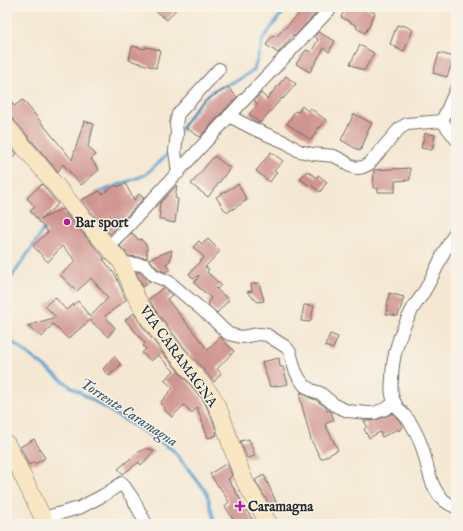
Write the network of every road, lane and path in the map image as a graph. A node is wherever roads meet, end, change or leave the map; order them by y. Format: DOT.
graph roads {
  1 [pos="332,7"];
  2 [pos="219,69"];
  3 [pos="456,90"];
  4 [pos="229,116"];
  5 [pos="442,121"];
  6 [pos="7,127"];
  7 [pos="456,139"];
  8 [pos="178,173"];
  9 [pos="456,231"];
  10 [pos="108,247"];
  11 [pos="122,263"];
  12 [pos="395,404"];
  13 [pos="7,444"];
  14 [pos="453,506"];
  15 [pos="45,521"];
  16 [pos="146,524"];
  17 [pos="269,524"];
  1 -- 4 [label="street"];
  2 -- 8 [label="street"];
  3 -- 5 [label="street"];
  4 -- 5 [label="street"];
  4 -- 8 [label="street"];
  5 -- 7 [label="street"];
  6 -- 10 [label="street, VIA CARAMAGNA"];
  8 -- 10 [label="street"];
  9 -- 12 [label="street"];
  10 -- 11 [label="street, VIA CARAMAGNA"];
  11 -- 12 [label="street"];
  11 -- 17 [label="street, VIA CARAMAGNA"];
  12 -- 14 [label="street"];
  13 -- 15 [label="street"];
  15 -- 16 [label="street"];
}
